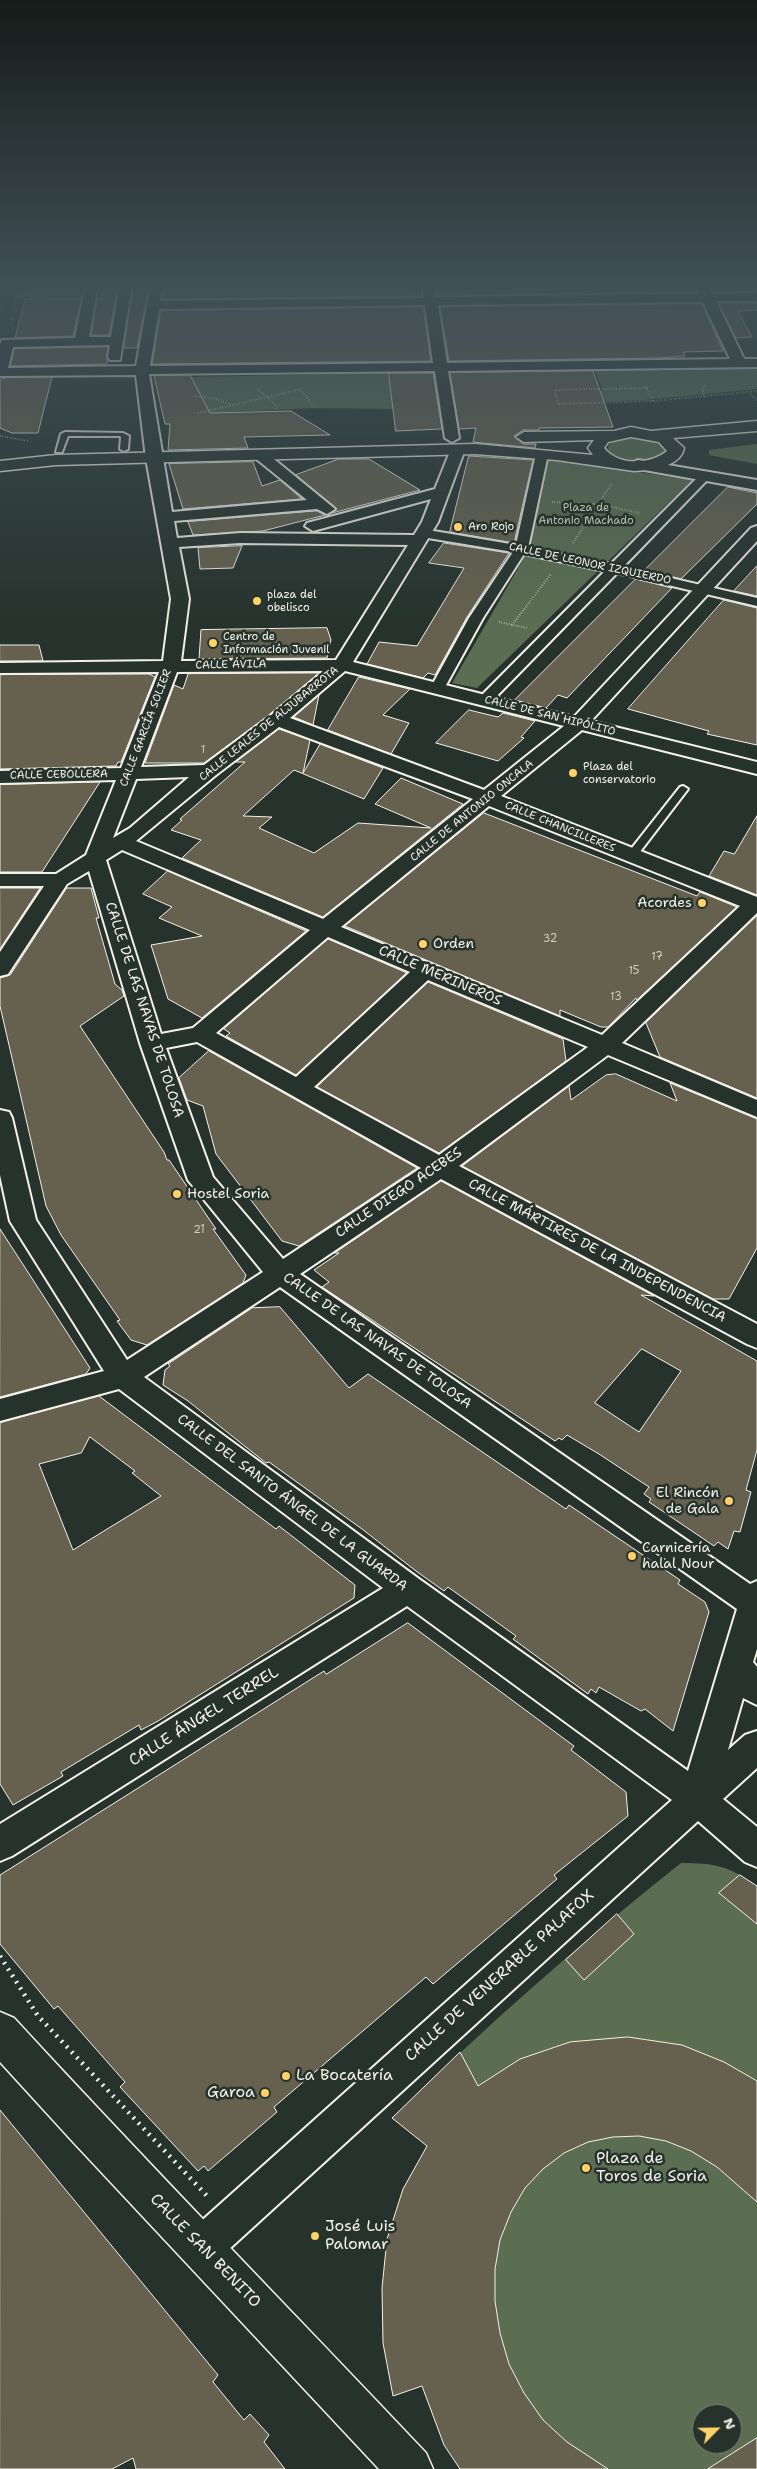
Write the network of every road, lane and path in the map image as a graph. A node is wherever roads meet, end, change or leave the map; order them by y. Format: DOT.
graph roads {
  1 [pos="146,399"];
  2 [pos="218,399"];
  3 [pos="259,399"];
  4 [pos="447,399"];
  5 [pos="557,399"];
  6 [pos="672,399"];
  7 [pos="232,405"];
  8 [pos="198,413"];
  9 [pos="757,426"];
  10 [pos="612,434"];
  11 [pos="654,435"];
  12 [pos="757,437"];
  13 [pos="455,444"];
  14 [pos="14,449"];
  15 [pos="675,451"];
  16 [pos="154,453"];
  17 [pos="259,454"];
  18 [pos="542,454"];
  19 [pos="616,462"];
  20 [pos="638,465"];
  21 [pos="0,466"];
  22 [pos="757,472"];
  23 [pos="706,475"];
  24 [pos="757,485"];
  25 [pos="440,492"];
  26 [pos="532,502"];
  27 [pos="320,504"];
  28 [pos="166,517"];
  29 [pos="339,518"];
  30 [pos="663,519"];
  31 [pos="381,523"];
  32 [pos="313,526"];
  33 [pos="420,529"];
  34 [pos="757,531"];
  35 [pos="240,538"];
  36 [pos="172,543"];
  37 [pos="521,549"];
  38 [pos="614,568"];
  39 [pos="704,589"];
  40 [pos="757,602"];
  41 [pos="476,618"];
  42 [pos="548,633"];
  43 [pos="342,665"];
  44 [pos="171,666"];
  45 [pos="0,668"];
  46 [pos="438,687"];
  47 [pos="485,700"];
  48 [pos="276,720"];
  49 [pos="579,723"];
  50 [pos="757,768"];
  51 [pos="209,772"];
  52 [pos="129,773"];
  53 [pos="0,777"];
  54 [pos="683,789"];
  55 [pos="488,798"];
  56 [pos="122,843"];
  57 [pos="632,855"];
  58 [pos="95,858"];
  59 [pos="0,880"];
  60 [pos="60,880"];
  61 [pos="756,904"];
  62 [pos="326,928"];
  63 [pos="0,969"];
  64 [pos="426,970"];
  65 [pos="200,1034"];
  66 [pos="152,1043"];
  67 [pos="606,1045"];
  68 [pos="298,1088"];
  69 [pos="757,1109"];
  70 [pos="0,1118"];
  71 [pos="440,1167"];
  72 [pos="280,1274"];
  73 [pos="757,1338"];
  74 [pos="123,1377"];
  75 [pos="0,1410"];
  76 [pos="408,1589"];
  77 [pos="756,1600"];
  78 [pos="736,1666"];
  79 [pos="757,1690"];
  80 [pos="757,1746"];
  81 [pos="697,1798"];
  82 [pos="0,1844"];
  83 [pos="757,1850"];
  84 [pos="0,2032"];
  85 [pos="202,2247"];
  86 [pos="410,2469"];
  1 -- 16 [label="street, CALLE GARCÍA SOLIER"];
  2 -- 7 [label="path"];
  3 -- 7 [label="path"];
  4 -- 13 [label="street"];
  5 -- 6 [label="path"];
  7 -- 8 [label="path"];
  9 -- 11 [label="street"];
  10 -- 11 [label="street"];
  10 -- 13 [label="street"];
  10 -- 19 [label="street"];
  11 -- 15 [label="street"];
  12 -- 15 [label="street"];
  13 -- 16 [label="street"];
  13 -- 17 [label="street"];
  13 -- 18 [label="street"];
  13 -- 25 [label="street, CALLE LEALES DE ALJUBARROTA"];
  14 -- 16 [label="street"];
  15 -- 20 [label="street"];
  15 -- 22 [label="street"];
  16 -- 17 [label="street"];
  16 -- 21 [label="street"];
  16 -- 28 [label="street, CALLE GARCÍA SOLIER"];
  17 -- 27 [label="street"];
  18 -- 19 [label="street"];
  18 -- 26 [label="street"];
  19 -- 20 [label="street"];
  20 -- 23 [label="street"];
  23 -- 24 [label="street"];
  23 -- 30 [label="street"];
  25 -- 29 [label="street"];
  25 -- 33 [label="street, CALLE LEALES DE ALJUBARROTA"];
  26 -- 30 [label="path"];
  26 -- 37 [label="street"];
  27 -- 28 [label="street"];
  27 -- 29 [label="street"];
  28 -- 36 [label="street, CALLE GARCÍA SOLIER"];
  29 -- 32 [label="street"];
  30 -- 38 [label="street"];
  31 -- 32 [label="street"];
  32 -- 35 [label="street"];
  33 -- 35 [label="street"];
  33 -- 37 [label="street, CALLE DE LEONOR IZQUIERDO"];
  33 -- 43 [label="street, CALLE LEALES DE ALJUBARROTA"];
  34 -- 39 [label="street, CALLE DE ANTONIO ONCALA"];
  35 -- 36 [label="street"];
  36 -- 44 [label="street, CALLE GARCÍA SOLIER"];
  37 -- 38 [label="street, CALLE DE LEONOR IZQUIERDO"];
  37 -- 41 [label="street"];
  38 -- 39 [label="street, CALLE DE LEONOR IZQUIERDO"];
  38 -- 42 [label="street"];
  39 -- 40 [label="street, CALLE DE LEONOR IZQUIERDO"];
  39 -- 49 [label="street, CALLE DE ANTONIO ONCALA"];
  41 -- 42 [label="path"];
  41 -- 46 [label="street"];
  42 -- 47 [label="street"];
  43 -- 44 [label="street, CALLE ÁVILA"];
  43 -- 46 [label="street, CALLE DE SAN HIPÓLITO"];
  43 -- 48 [label="street, CALLE LEALES DE ALJUBARROTA"];
  44 -- 45 [label="street, CALLE ÁVILA"];
  44 -- 52 [label="street, CALLE GARCÍA SOLIER"];
  46 -- 47 [label="street, CALLE DE SAN HIPÓLITO"];
  47 -- 49 [label="street, CALLE DE SAN HIPÓLITO"];
  48 -- 51 [label="street, CALLE LEALES DE ALJUBARROTA"];
  48 -- 55 [label="street, CALLE CHANCILLERES"];
  49 -- 50 [label="street, CALLE DE SAN HIPÓLITO"];
  49 -- 55 [label="street, CALLE DE ANTONIO ONCALA"];
  51 -- 52 [label="street, CALLE CEBOLLERA"];
  51 -- 56 [label="street, CALLE LEALES DE ALJUBARROTA"];
  52 -- 53 [label="street, CALLE CEBOLLERA"];
  52 -- 58 [label="street, CALLE GARCÍA SOLIER"];
  54 -- 57 [label="lane"];
  55 -- 57 [label="street, CALLE CHANCILLERES"];
  55 -- 62 [label="street, CALLE DE ANTONIO ONCALA"];
  56 -- 58 [label="street, CALLE LEALES DE ALJUBARROTA"];
  56 -- 62 [label="street, CALLE MERINEROS"];
  57 -- 61 [label="street, CALLE CHANCILLERES"];
  58 -- 60 [label="street"];
  58 -- 66 [label="street, CALLE DE LAS NAVAS DE TOLOSA"];
  59 -- 60 [label="street"];
  60 -- 63 [label="street"];
  61 -- 67 [label="street, CALLE DIEGO ACEBES"];
  62 -- 64 [label="street, CALLE MERINEROS"];
  62 -- 65 [label="street, CALLE DE ANTONIO ONCALA"];
  64 -- 67 [label="street, CALLE MERINEROS"];
  64 -- 68 [label="street"];
  65 -- 66 [label="street, CALLE DE ANTONIO ONCALA"];
  65 -- 68 [label="street, CALLE MÁRTIRES DE LA INDEPENDENCIA"];
  66 -- 72 [label="street, CALLE DE LAS NAVAS DE TOLOSA"];
  67 -- 69 [label="street, CALLE MERINEROS"];
  67 -- 71 [label="street, CALLE DIEGO ACEBES"];
  68 -- 71 [label="street, CALLE MÁRTIRES DE LA INDEPENDENCIA"];
  70 -- 74 [label="street, CALLE DEL SANTO ÁNGEL DE LA GUARDA"];
  71 -- 72 [label="street, CALLE DIEGO ACEBES"];
  71 -- 73 [label="street, CALLE MÁRTIRES DE LA INDEPENDENCIA"];
  72 -- 74 [label="street, CALLE DIEGO ACEBES"];
  72 -- 77 [label="street, CALLE DE LAS NAVAS DE TOLOSA"];
  74 -- 75 [label="street, CALLE DIEGO ACEBES"];
  74 -- 76 [label="street, CALLE DEL SANTO ÁNGEL DE LA GUARDA"];
  76 -- 81 [label="street, CALLE DEL SANTO ÁNGEL DE LA GUARDA"];
  76 -- 82 [label="street, CALLE ÁNGEL TERREL"];
  77 -- 78 [label="street"];
  78 -- 79 [label="street"];
  78 -- 81 [label="street"];
  80 -- 81 [label="street, CALLE DE VENERABLE PALAFOX"];
  81 -- 83 [label="street, CALLE DEL SANTO ÁNGEL DE LA GUARDA"];
  81 -- 85 [label="street, CALLE DE VENERABLE PALAFOX"];
  84 -- 85 [label="street, CALLE SAN BENITO"];
  85 -- 86 [label="street, CALLE SAN BENITO"];
}
